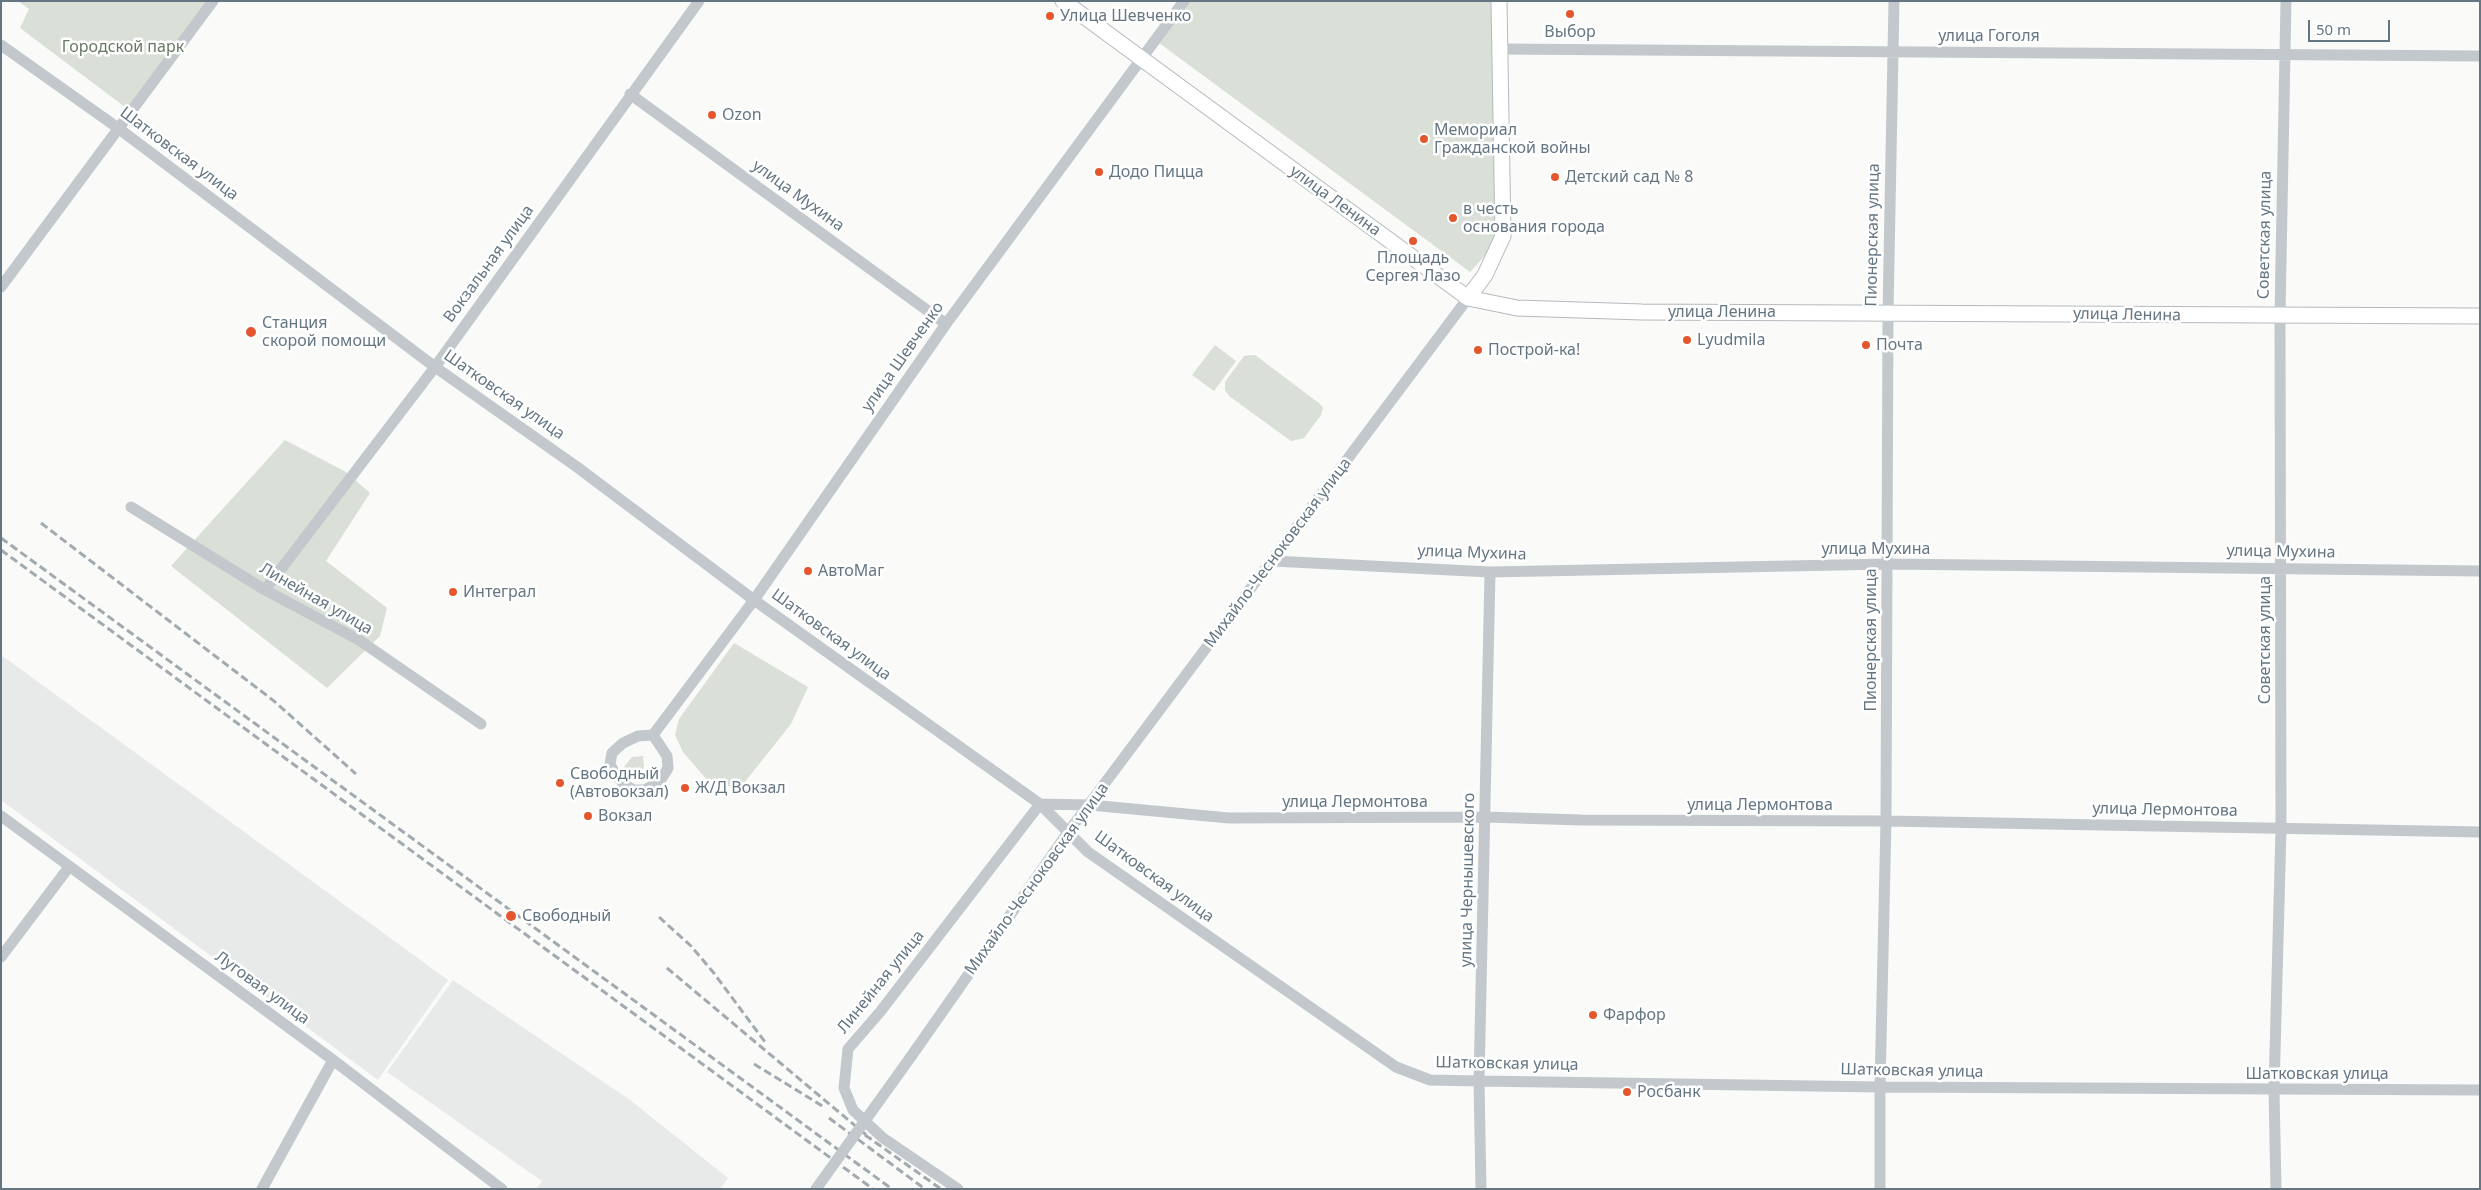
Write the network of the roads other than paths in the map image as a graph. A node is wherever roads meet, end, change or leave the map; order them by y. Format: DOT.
graph roads {
  1 [pos="213,1"];
  2 [pos="699,1"];
  3 [pos="1063,1"];
  4 [pos="1184,1"];
  5 [pos="1499,1"];
  6 [pos="1894,1"];
  7 [pos="2286,1"];
  8 [pos="1,45"];
  9 [pos="1499,50"];
  10 [pos="1894,52"];
  11 [pos="2286,54"];
  12 [pos="2480,56"];
  13 [pos="1141,59"];
  14 [pos="630,94"];
  15 [pos="118,128"];
  16 [pos="1,287"];
  17 [pos="1468,298"];
  18 [pos="1888,312"];
  19 [pos="2280,314"];
  20 [pos="2480,316"];
  21 [pos="946,324"];
  22 [pos="435,367"];
  23 [pos="131,507"];
  24 [pos="1273,560"];
  25 [pos="1888,564"];
  26 [pos="2282,569"];
  27 [pos="2480,571"];
  28 [pos="1490,572"];
  29 [pos="266,590"];
  30 [pos="754,600"];
  31 [pos="481,724"];
  32 [pos="653,735"];
  33 [pos="1040,804"];
  34 [pos="1090,805"];
  35 [pos="1,816"];
  36 [pos="1486,818"];
  37 [pos="1886,821"];
  38 [pos="2281,828"];
  39 [pos="1069,831"];
  40 [pos="2480,832"];
  41 [pos="69,867"];
  42 [pos="1,957"];
  43 [pos="333,1060"];
  44 [pos="1479,1081"];
  45 [pos="1880,1087"];
  46 [pos="2274,1090"];
  47 [pos="2480,1090"];
  48 [pos="262,1189"];
  49 [pos="502,1189"];
  50 [pos="816,1189"];
  51 [pos="958,1189"];
  52 [pos="1481,1189"];
  53 [pos="1880,1189"];
  54 [pos="2276,1189"];
  1 -- 15 [label="street"];
  2 -- 14 [label="street, Вокзальная улица"];
  3 -- 13 [label="main road, улица Ленина"];
  4 -- 13 [label="street, улица Шевченко"];
  5 -- 9 [label="main road, Михайло-Чесноковская улица"];
  6 -- 10 [label="street, Пионерская улица"];
  7 -- 11 [label="street, Советская улица"];
  8 -- 15 [label="street, Шатковская улица"];
  9 -- 10 [label="street, улица Гоголя"];
  9 -- 17 [label="main road, Михайло-Чесноковская улица"];
  10 -- 11 [label="street, улица Гоголя"];
  10 -- 18 [label="street, Пионерская улица"];
  11 -- 12 [label="street, улица Гоголя"];
  11 -- 19 [label="street, Советская улица"];
  13 -- 17 [label="main road, улица Ленина"];
  13 -- 21 [label="street, улица Шевченко"];
  14 -- 21 [label="street, улица Мухина"];
  14 -- 22 [label="street, Вокзальная улица"];
  15 -- 16 [label="street"];
  15 -- 22 [label="street, Шатковская улица"];
  17 -- 18 [label="main road, улица Ленина"];
  17 -- 24 [label="street, Михайло-Чесноковская улица"];
  18 -- 19 [label="main road, улица Ленина"];
  18 -- 25 [label="street, Пионерская улица"];
  19 -- 20 [label="main road, улица Ленина"];
  19 -- 26 [label="street, Советская улица"];
  21 -- 30 [label="street, улица Шевченко"];
  22 -- 29 [label="street, Вокзальная улица"];
  22 -- 30 [label="street, Шатковская улица"];
  23 -- 29 [label="street, Линейная улица"];
  24 -- 28 [label="street, улица Мухина"];
  24 -- 34 [label="street, Михайло-Чесноковская улица"];
  25 -- 26 [label="street, улица Мухина"];
  25 -- 28 [label="street, улица Мухина"];
  25 -- 37 [label="street, Пионерская улица"];
  26 -- 27 [label="street, улица Мухина"];
  26 -- 38 [label="street, Советская улица"];
  28 -- 36 [label="street, улица Чернышевского"];
  29 -- 31 [label="street, Линейная улица"];
  30 -- 32 [label="street, улица Шевченко"];
  30 -- 33 [label="street, Шатковская улица"];
  32 -- 32 [label="street"];
  33 -- 34 [label="street, улица Лермонтова"];
  33 -- 39 [label="street, Шатковская улица"];
  33 -- 51 [label="street, Линейная улица"];
  34 -- 36 [label="street, улица Лермонтова"];
  34 -- 39 [label="street, Михайло-Чесноковская улица"];
  35 -- 41 [label="street, Луговая улица"];
  36 -- 37 [label="street, улица Лермонтова"];
  36 -- 44 [label="street, улица Чернышевского"];
  37 -- 38 [label="street, улица Лермонтова"];
  37 -- 45 [label="street, Пионерская улица"];
  38 -- 40 [label="street, улица Лермонтова"];
  38 -- 46 [label="street, Советская улица"];
  39 -- 44 [label="street, Шатковская улица"];
  39 -- 50 [label="street, Михайло-Чесноковская улица, bridge"];
  41 -- 42 [label="street"];
  41 -- 43 [label="street, Луговая улица"];
  43 -- 48 [label="street"];
  43 -- 49 [label="street, Луговая улица"];
  44 -- 45 [label="street, Шатковская улица"];
  44 -- 52 [label="street, улица Чернышевского"];
  45 -- 46 [label="street, Шатковская улица"];
  45 -- 53 [label="street, Пионерская улица"];
  46 -- 47 [label="street, Шатковская улица"];
  46 -- 54 [label="street, Советская улица"];
}
